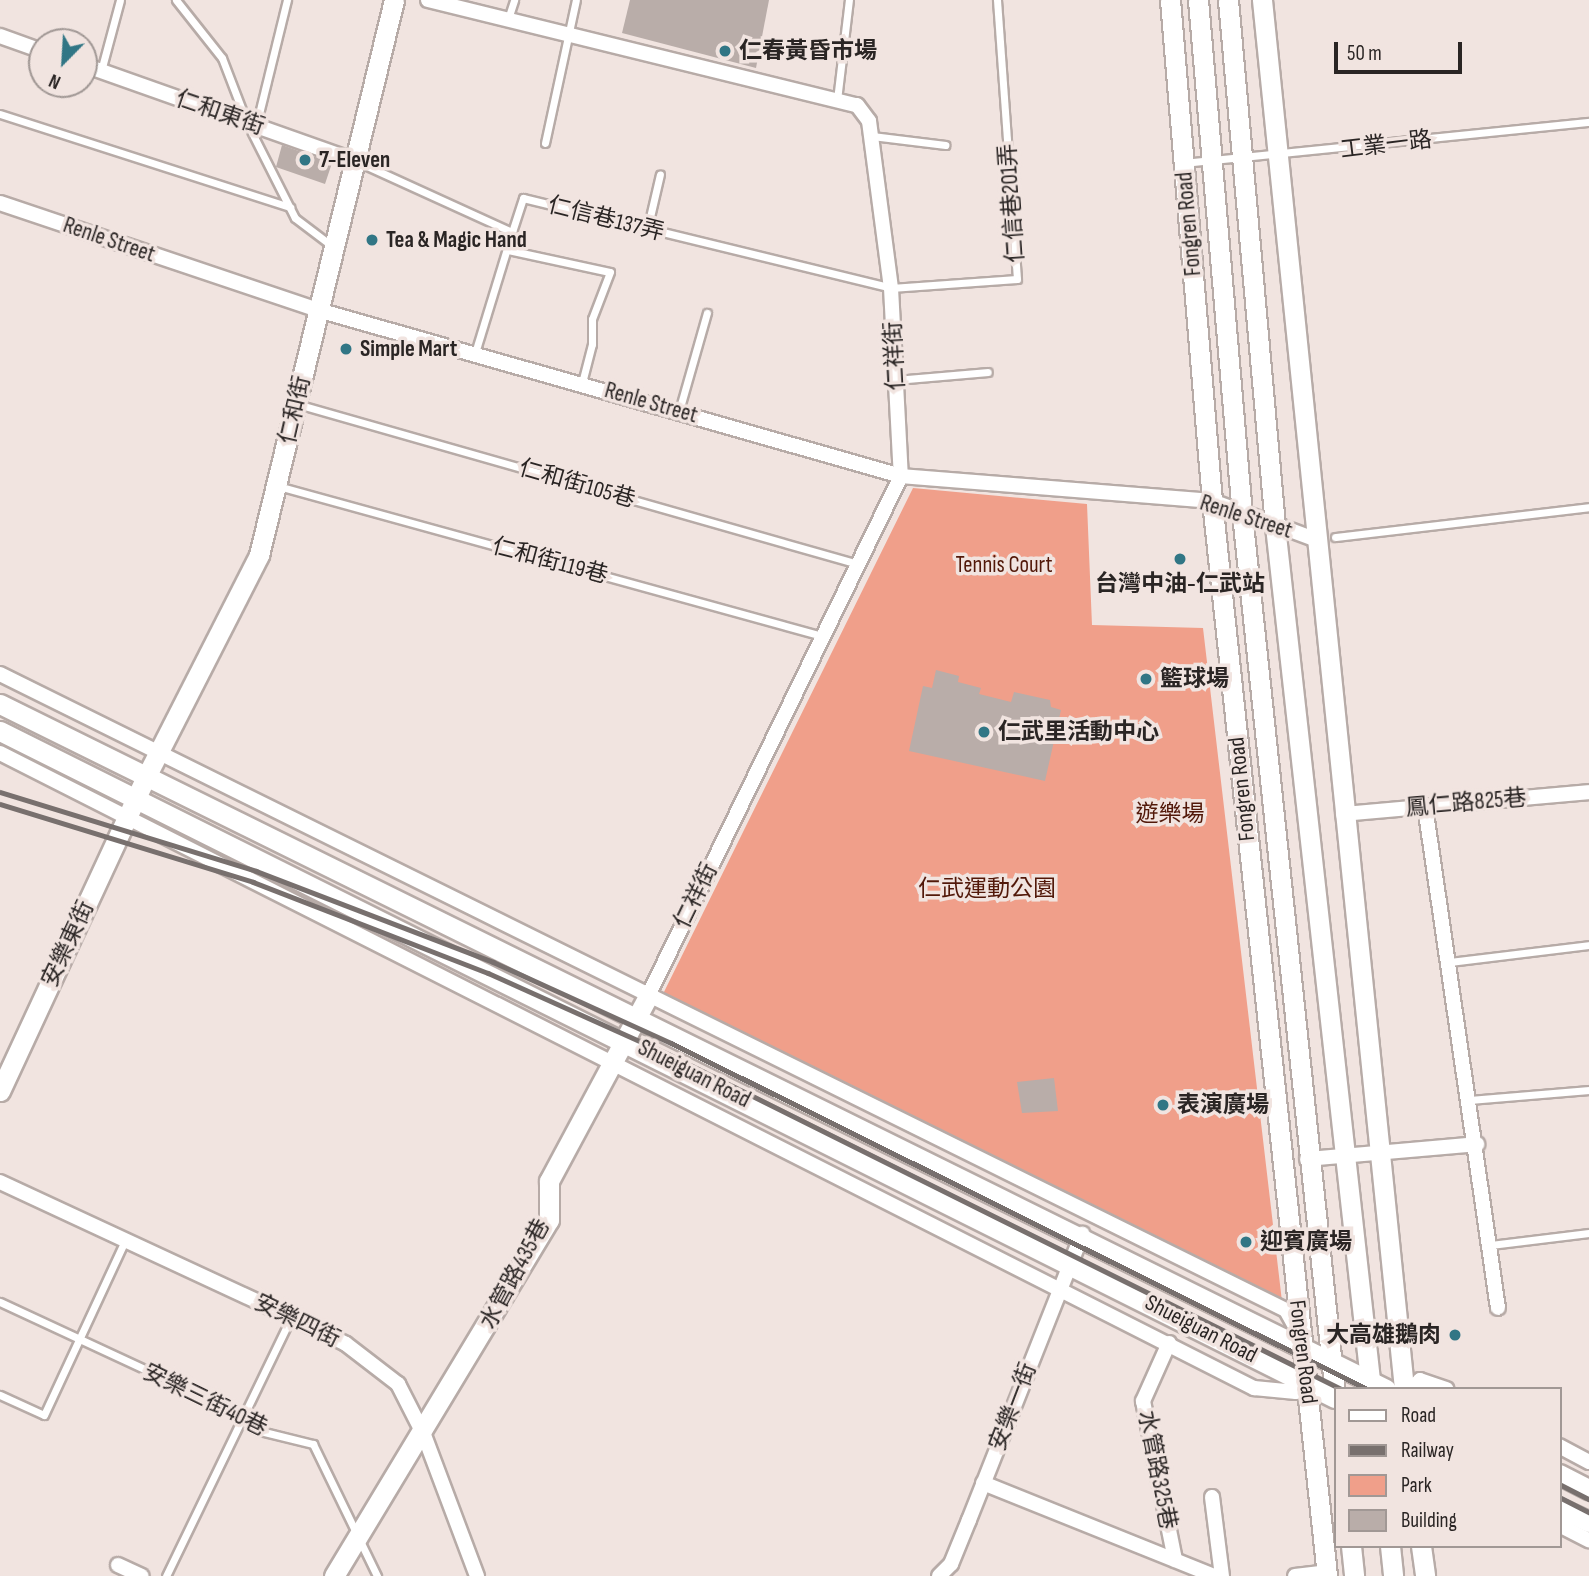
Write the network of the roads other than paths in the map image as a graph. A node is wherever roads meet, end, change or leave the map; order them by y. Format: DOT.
graph roads {
  1 [pos="120,0"];
  2 [pos="176,0"];
  3 [pos="287,0"];
  4 [pos="394,0"];
  5 [pos="428,0"];
  6 [pos="514,0"];
  7 [pos="576,0"];
  8 [pos="849,0"];
  9 [pos="996,0"];
  10 [pos="1170,0"];
  11 [pos="1198,0"];
  12 [pos="1228,0"];
  13 [pos="1262,0"];
  14 [pos="507,20"];
  15 [pos="568,34"];
  16 [pos="0,36"];
  17 [pos="28,46"];
  18 [pos="98,70"];
  19 [pos="101,71"];
  20 [pos="837,101"];
  21 [pos="0,114"];
  22 [pos="1589,122"];
  23 [pos="251,124"];
  24 [pos="871,136"];
  25 [pos="545,143"];
  26 [pos="945,145"];
  27 [pos="1278,158"];
  28 [pos="1242,159"];
  29 [pos="355,161"];
  30 [pos="1212,162"];
  31 [pos="1184,163"];
  32 [pos="660,174"];
  33 [pos="0,203"];
  34 [pos="290,207"];
  35 [pos="647,230"];
  36 [pos="512,232"];
  37 [pos="333,248"];
  38 [pos="508,250"];
  39 [pos="891,288"];
  40 [pos="318,310"];
  41 [pos="707,313"];
  42 [pos="475,353"];
  43 [pos="988,372"];
  44 [pos="896,380"];
  45 [pos="582,383"];
  46 [pos="296,404"];
  47 [pos="679,411"];
  48 [pos="901,476"];
  49 [pos="278,486"];
  50 [pos="1212,501"];
  51 [pos="1589,507"];
  52 [pos="1242,514"];
  53 [pos="1275,526"];
  54 [pos="1335,537"];
  55 [pos="1314,540"];
  56 [pos="858,564"];
  57 [pos="822,636"];
  58 [pos="0,674"];
  59 [pos="0,704"];
  60 [pos="0,731"];
  61 [pos="0,752"];
  62 [pos="159,752"];
  63 [pos="147,775"];
  64 [pos="1589,792"];
  65 [pos="1425,806"];
  66 [pos="132,807"];
  67 [pos="1343,814"];
  68 [pos="1589,945"];
  69 [pos="1449,962"];
  70 [pos="649,996"];
  71 [pos="639,1015"];
  72 [pos="626,1040"];
  73 [pos="613,1065"];
  74 [pos="1589,1090"];
  75 [pos="0,1091"];
  76 [pos="1470,1100"];
  77 [pos="1477,1144"];
  78 [pos="1379,1153"];
  79 [pos="1345,1156"];
  80 [pos="1307,1159"];
  81 [pos="0,1182"];
  82 [pos="1589,1233"];
  83 [pos="1082,1234"];
  84 [pos="124,1243"];
  85 [pos="1490,1245"];
  86 [pos="1069,1263"];
  87 [pos="1059,1286"];
  88 [pos="0,1302"];
  89 [pos="1498,1308"];
  90 [pos="291,1317"];
  91 [pos="81,1340"];
  92 [pos="1169,1343"];
  93 [pos="1306,1347"];
  94 [pos="1327,1358"];
  95 [pos="1309,1382"];
  96 [pos="1376,1386"];
  97 [pos="1404,1387"];
  98 [pos="1414,1387"];
  99 [pos="1440,1387"];
  100 [pos="1334,1391"];
  101 [pos="0,1395"];
  102 [pos="1334,1395"];
  103 [pos="241,1414"];
  104 [pos="424,1435"];
  105 [pos="1561,1447"];
  106 [pos="1589,1462"];
  107 [pos="1561,1475"];
  108 [pos="983,1483"];
  109 [pos="1589,1489"];
  110 [pos="1212,1497"];
  111 [pos="1561,1508"];
  112 [pos="1589,1522"];
  113 [pos="1561,1526"];
  114 [pos="359,1538"];
  115 [pos="1589,1540"];
  116 [pos="1351,1548"];
  117 [pos="1390,1548"];
  118 [pos="1422,1548"];
  119 [pos="1175,1560"];
  120 [pos="118,1565"];
  121 [pos="1327,1574"];
  122 [pos="142,1576"];
  123 [pos="166,1576"];
  124 [pos="334,1576"];
  125 [pos="377,1576"];
  126 [pos="477,1576"];
  127 [pos="939,1576"];
  128 [pos="1214,1576"];
  129 [pos="1222,1576"];
  130 [pos="1295,1576"];
  131 [pos="1354,1576"];
  132 [pos="1393,1576"];
  133 [pos="1424,1576"];
  1 -- 19 [label="lane"];
  2 -- 23 [label="lane"];
  3 -- 23 [label="lane"];
  4 -- 29 [label="main road, 仁和街"];
  5 -- 14 [label="street, 仁祥街"];
  6 -- 14 [label="lane"];
  7 -- 15 [label="lane"];
  8 -- 20 [label="lane"];
  9 -- 39 [label="lane, 仁信巷201弄"];
  10 -- 31 [label="main road, Fongren Road"];
  11 -- 30 [label="main road, Fongren Road"];
  12 -- 28 [label="main road"];
  13 -- 27 [label="main road"];
  14 -- 15 [label="street, 仁祥街"];
  15 -- 20 [label="street, 仁祥街"];
  15 -- 25 [label="lane"];
  16 -- 17 [label="street"];
  18 -- 19 [label="street, 仁和東街"];
  19 -- 23 [label="street, 仁和東街"];
  20 -- 24 [label="street, 仁祥街"];
  21 -- 34 [label="lane"];
  22 -- 27 [label="lane, 工業一路"];
  23 -- 29 [label="street, 仁和東街"];
  23 -- 34 [label="lane"];
  24 -- 26 [label="lane"];
  24 -- 39 [label="street, 仁祥街"];
  27 -- 28 [label="lane, 工業一路"];
  27 -- 55 [label="main road"];
  28 -- 30 [label="lane, 工業一路"];
  28 -- 53 [label="main road"];
  29 -- 36 [label="lane"];
  29 -- 37 [label="main road, 仁和街"];
  30 -- 31 [label="lane, 工業一路"];
  30 -- 52 [label="main road, Fongren Road"];
  31 -- 50 [label="main road, Fongren Road"];
  32 -- 35 [label="lane"];
  33 -- 40 [label="street, Renle Street"];
  34 -- 37 [label="lane"];
  35 -- 36 [label="lane, 仁信巷137弄"];
  35 -- 39 [label="lane, 仁信巷137弄"];
  36 -- 38 [label="lane"];
  37 -- 40 [label="main road, 仁和街"];
  38 -- 42 [label="lane"];
  38 -- 45 [label="lane"];
  39 -- 44 [label="street, 仁祥街"];
  40 -- 42 [label="street, Renle Street"];
  40 -- 46 [label="main road, 仁和街"];
  41 -- 47 [label="lane"];
  42 -- 45 [label="street, Renle Street"];
  43 -- 44 [label="lane"];
  44 -- 48 [label="street, 仁祥街"];
  45 -- 47 [label="street, Renle Street"];
  46 -- 49 [label="main road, 仁和街"];
  46 -- 56 [label="lane, 仁和街105巷"];
  47 -- 48 [label="street, Renle Street"];
  48 -- 50 [label="street, Renle Street"];
  48 -- 56 [label="street, 仁祥街"];
  49 -- 57 [label="lane, 仁和街119巷"];
  49 -- 62 [label="main road, 仁和街"];
  50 -- 52 [label="street, Renle Street"];
  50 -- 93 [label="main road, Fongren Road"];
  51 -- 54 [label="lane"];
  52 -- 53 [label="street, Renle Street"];
  52 -- 80 [label="main road, Fongren Road"];
  53 -- 55 [label="street, Renle Street"];
  53 -- 79 [label="main road"];
  55 -- 67 [label="main road"];
  56 -- 57 [label="street, 仁祥街"];
  57 -- 70 [label="street, 仁祥街"];
  58 -- 62 [label="street"];
  59 -- 63 [label="main road, Shueiguan Road"];
  60 -- 66 [label="main road"];
  61 -- 66 [label="street"];
  62 -- 63 [label="main road, 仁和街"];
  62 -- 70 [label="street"];
  63 -- 66 [label="main road, 仁和街"];
  63 -- 71 [label="main road, Shueiguan Road"];
  64 -- 65 [label="street, 鳳仁路825巷"];
  65 -- 67 [label="street, 鳳仁路825巷"];
  65 -- 69 [label="street"];
  66 -- 72 [label="main road, Shueiguan Road"];
  66 -- 73 [label="street, Shueiguan Road"];
  66 -- 75 [label="main road, 安樂東街"];
  67 -- 78 [label="main road"];
  68 -- 69 [label="lane"];
  69 -- 76 [label="street"];
  70 -- 71 [label="main road, 水管路435巷"];
  70 -- 93 [label="street"];
  71 -- 72 [label="main road, 水管路435巷"];
  71 -- 83 [label="main road, Shueiguan Road"];
  72 -- 73 [label="main road, 水管路435巷"];
  72 -- 86 [label="main road, Shueiguan Road"];
  73 -- 87 [label="street, Shueiguan Road"];
  73 -- 104 [label="main road, 水管路435巷"];
  74 -- 76 [label="lane"];
  76 -- 77 [label="street"];
  77 -- 78 [label="street"];
  77 -- 85 [label="street"];
  78 -- 79 [label="street"];
  78 -- 97 [label="main road"];
  79 -- 80 [label="street"];
  79 -- 96 [label="main road"];
  80 -- 94 [label="main road, Fongren Road"];
  81 -- 84 [label="street, 安樂四街"];
  82 -- 85 [label="lane"];
  83 -- 86 [label="street, 安樂一街"];
  83 -- 93 [label="main road, Shueiguan Road"];
  84 -- 90 [label="street, 安樂四街"];
  84 -- 91 [label="lane"];
  85 -- 89 [label="street"];
  86 -- 87 [label="street, 安樂一街"];
  86 -- 95 [label="main road, Shueiguan Road"];
  87 -- 92 [label="street, Shueiguan Road"];
  87 -- 108 [label="street, 安樂一街"];
  88 -- 91 [label="lane, 安樂三街40巷"];
  90 -- 103 [label="lane"];
  90 -- 104 [label="street, 安樂四街"];
  91 -- 101 [label="lane"];
  91 -- 103 [label="lane, 安樂三街40巷"];
  92 -- 95 [label="street, Shueiguan Road"];
  92 -- 119 [label="street, 水管路325巷"];
  93 -- 94 [label="main road, Shueiguan Road"];
  93 -- 95 [label="main road, Fongren Road"];
  94 -- 96 [label="main road, Shueiguan Road"];
  94 -- 100 [label="main road, Fongren Road"];
  95 -- 102 [label="main road"];
  95 -- 121 [label="main road, Fongren Road"];
  98 -- 99 [label="street"];
  103 -- 114 [label="lane, 安樂三街40巷"];
  103 -- 123 [label="lane"];
  104 -- 114 [label="main road, 水管路435巷"];
  104 -- 126 [label="street, 安樂四街"];
  105 -- 106 [label="street"];
  107 -- 109 [label="main road"];
  108 -- 119 [label="street, 水管路325巷"];
  108 -- 127 [label="street, 安樂一街"];
  110 -- 129 [label="street"];
  111 -- 112 [label="main road"];
  113 -- 115 [label="street"];
  114 -- 124 [label="main road, 水管路435巷"];
  114 -- 125 [label="lane, 安樂三街40巷"];
  116 -- 131 [label="main road"];
  117 -- 132 [label="main road"];
  118 -- 133 [label="main road"];
  119 -- 128 [label="street, 水管路325巷"];
  120 -- 122 [label="street"];
  121 -- 130 [label="street"];
}
